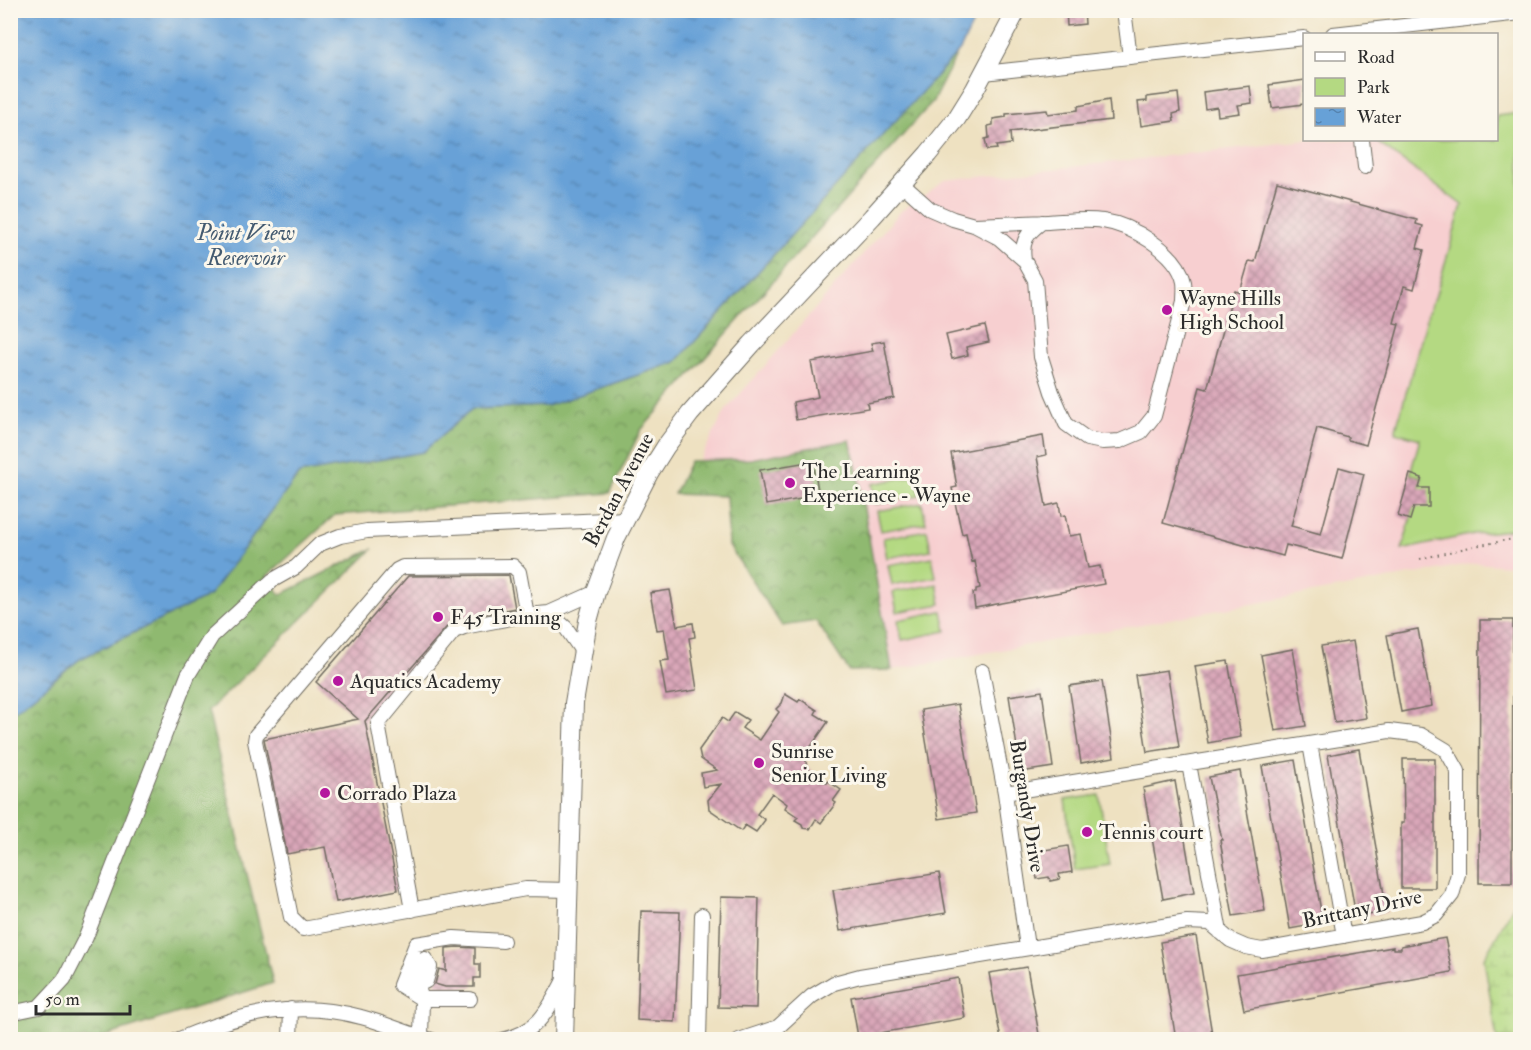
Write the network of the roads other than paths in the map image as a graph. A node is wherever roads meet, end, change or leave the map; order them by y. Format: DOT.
graph roads {
  1 [pos="1017,10"];
  2 [pos="1124,10"];
  3 [pos="1521,13"];
  4 [pos="1359,33"];
  5 [pos="1303,38"];
  6 [pos="1130,57"];
  7 [pos="984,73"];
  8 [pos="1362,141"];
  9 [pos="1365,167"];
  10 [pos="902,184"];
  11 [pos="1042,222"];
  12 [pos="974,225"];
  13 [pos="1024,260"];
  14 [pos="626,519"];
  15 [pos="596,591"];
  16 [pos="549,613"];
  17 [pos="527,615"];
  18 [pos="582,651"];
  19 [pos="982,671"];
  20 [pos="1310,744"];
  21 [pos="1189,764"];
  22 [pos="1005,794"];
  23 [pos="569,890"];
  24 [pos="412,910"];
  25 [pos="702,915"];
  26 [pos="1220,932"];
  27 [pos="1344,936"];
  28 [pos="503,940"];
  29 [pos="432,941"];
  30 [pos="1027,947"];
  31 [pos="566,975"];
  32 [pos="422,999"];
  33 [pos="470,999"];
  34 [pos="291,1009"];
  35 [pos="10,1013"];
  36 [pos="758,1037"];
  37 [pos="427,1038"];
  38 [pos="177,1040"];
  39 [pos="290,1040"];
  40 [pos="502,1040"];
  41 [pos="564,1040"];
  42 [pos="699,1040"];
  43 [pos="739,1040"];
  1 -- 7 [label="main road, Berdan Avenue"];
  2 -- 6 [label="street"];
  3 -- 4 [label="street"];
  5 -- 6 [label="street"];
  6 -- 7 [label="street"];
  7 -- 10 [label="main road, Berdan Avenue"];
  8 -- 9 [label="street"];
  10 -- 12 [label="street"];
  10 -- 14 [label="main road, Berdan Avenue"];
  11 -- 12 [label="street"];
  11 -- 13 [label="street"];
  11 -- 13 [label="street"];
  12 -- 13 [label="street"];
  14 -- 15 [label="main road, Berdan Avenue"];
  14 -- 35 [label="street"];
  15 -- 16 [label="street"];
  15 -- 18 [label="main road, Berdan Avenue"];
  16 -- 17 [label="street"];
  16 -- 18 [label="street"];
  17 -- 24 [label="street"];
  17 -- 24 [label="street"];
  18 -- 23 [label="main road, Berdan Avenue"];
  19 -- 22 [label="street, Burgandy Drive"];
  20 -- 21 [label="street, Brittany Drive"];
  20 -- 27 [label="street"];
  20 -- 27 [label="street, Brittany Drive"];
  21 -- 22 [label="street, Brittany Drive"];
  21 -- 26 [label="street"];
  22 -- 30 [label="street, Burgandy Drive"];
  23 -- 24 [label="street"];
  23 -- 31 [label="main road, Berdan Avenue"];
  25 -- 42 [label="street"];
  26 -- 27 [label="street, Brittany Drive"];
  26 -- 30 [label="street, Brittany Drive"];
  28 -- 29 [label="street"];
  29 -- 32 [label="street"];
  29 -- 32 [label="street"];
  30 -- 36 [label="street, Brittany Drive"];
  31 -- 40 [label="street"];
  31 -- 41 [label="main road, Berdan Avenue"];
  32 -- 33 [label="street"];
  32 -- 37 [label="street"];
  34 -- 37 [label="street"];
  34 -- 38 [label="street"];
  34 -- 39 [label="street"];
  36 -- 43 [label="street, Brittany Drive"];
}
